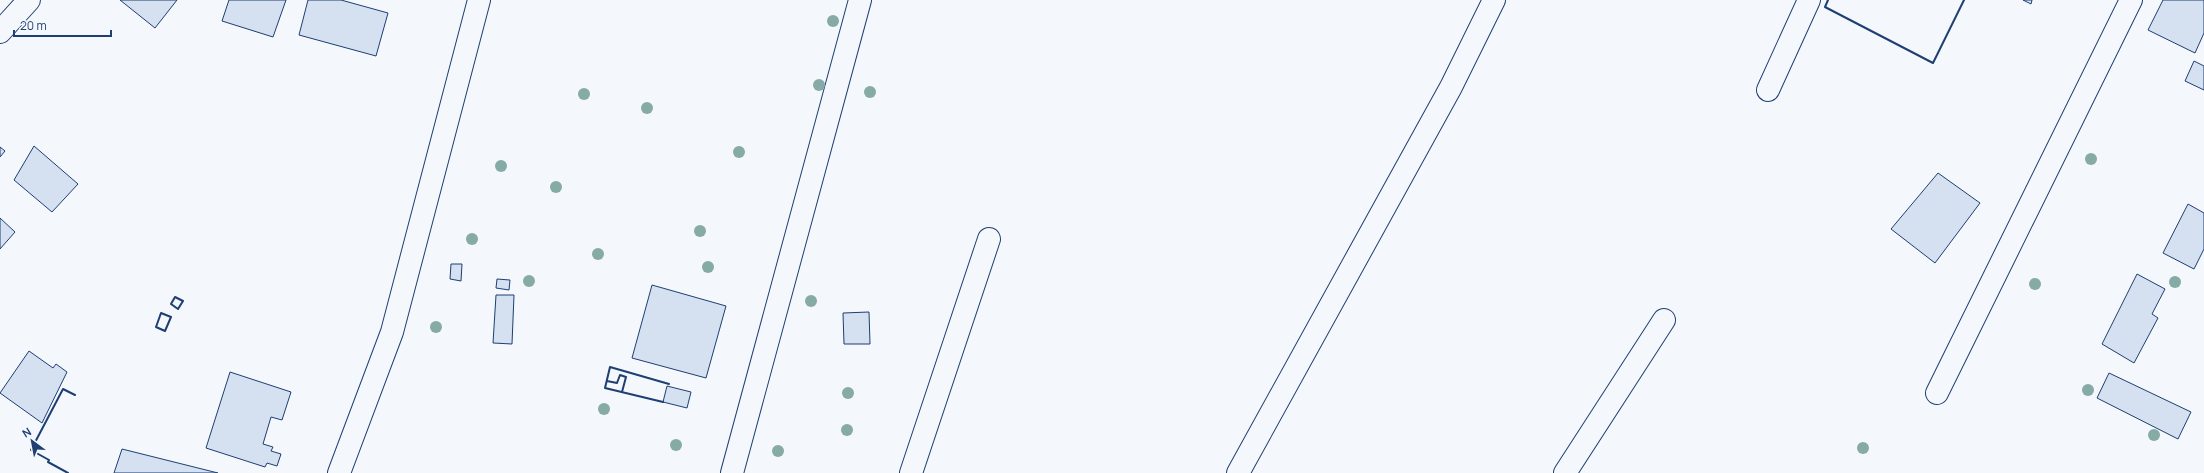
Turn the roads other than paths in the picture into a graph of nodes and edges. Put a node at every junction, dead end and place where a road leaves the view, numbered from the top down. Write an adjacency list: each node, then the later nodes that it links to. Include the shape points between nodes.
1 (29, 0): 7 (street)
2 (480, 0): 12 (street, via 392,332)
3 (860, 0): 13 (street)
4 (1494, 0): 15 (street, via 1451,87)
5 (1809, 0): 8 (street)
6 (2131, 0): 11 (street)
7 (0, 32)
8 (1768, 90)
9 (989, 239): 14 (street)
10 (1664, 320): 16 (street)
11 (1937, 393)
12 (339, 473)
13 (732, 473)
14 (911, 473)
15 (1238, 473)
16 (1565, 473)

